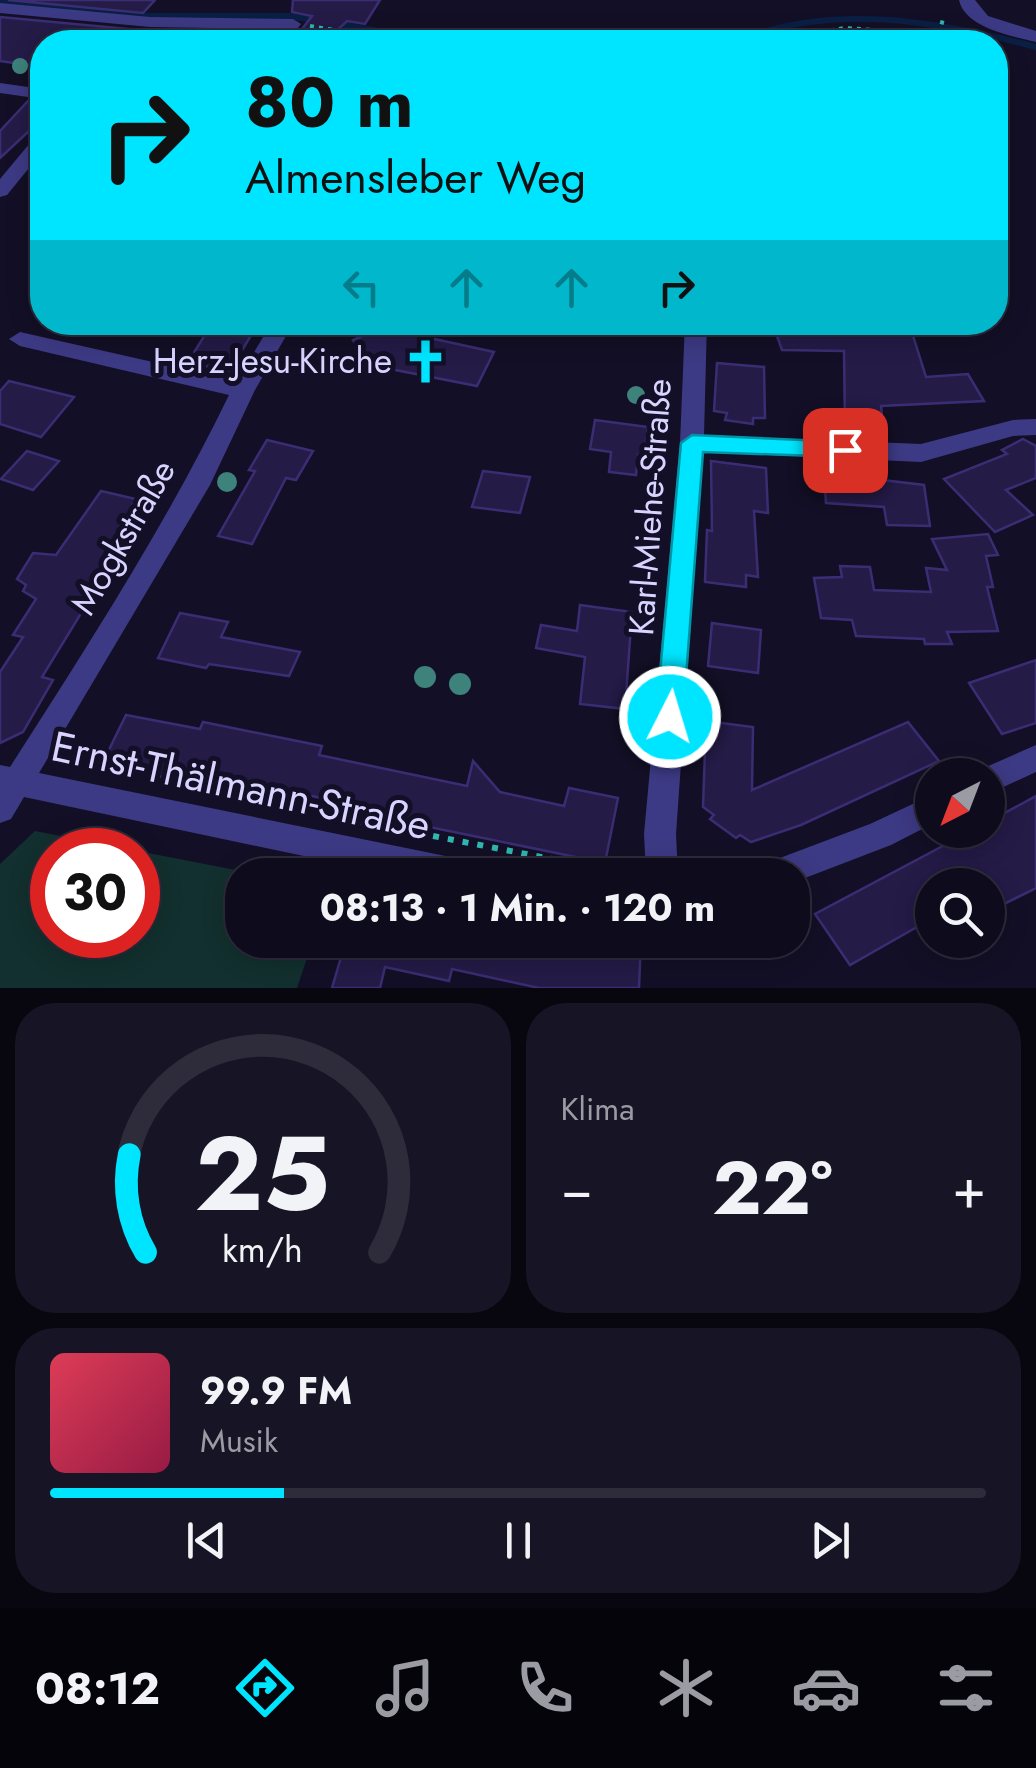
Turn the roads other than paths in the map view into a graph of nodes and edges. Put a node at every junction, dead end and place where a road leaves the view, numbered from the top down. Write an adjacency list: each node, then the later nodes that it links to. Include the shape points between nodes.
1 (967, 0): 6 (street, via 982,20)
2 (0, 8): 3 (street)
3 (150, 22): 4 (street); 5 (street, via 292,24)
4 (143, 30)
5 (287, 30)
6 (1036, 38)
7 (0, 88): 8 (street)
8 (30, 92)
9 (30, 155): 10 (street)
10 (0, 191)
11 (275, 335): 14 (street, Mogkstraße)
12 (696, 335): 16 (street, Karl-Miehe-Straße)
13 (20, 339): 14 (street)
14 (243, 390): 19 (street, Mogkstraße, via 135,593)
15 (1036, 427): 16 (street, via 921,452)
16 (692, 443): 23 (street, Karl-Miehe-Straße)
17 (1036, 758): 18 (street)
18 (1005, 773)
19 (8, 780): 20 (street, Mogkstraße); 22 (street, Ernst-Thälmann-Straße)
20 (0, 809)
21 (915, 818): 24 (street)
22 (383, 858)
23 (661, 858)
24 (810, 862)

